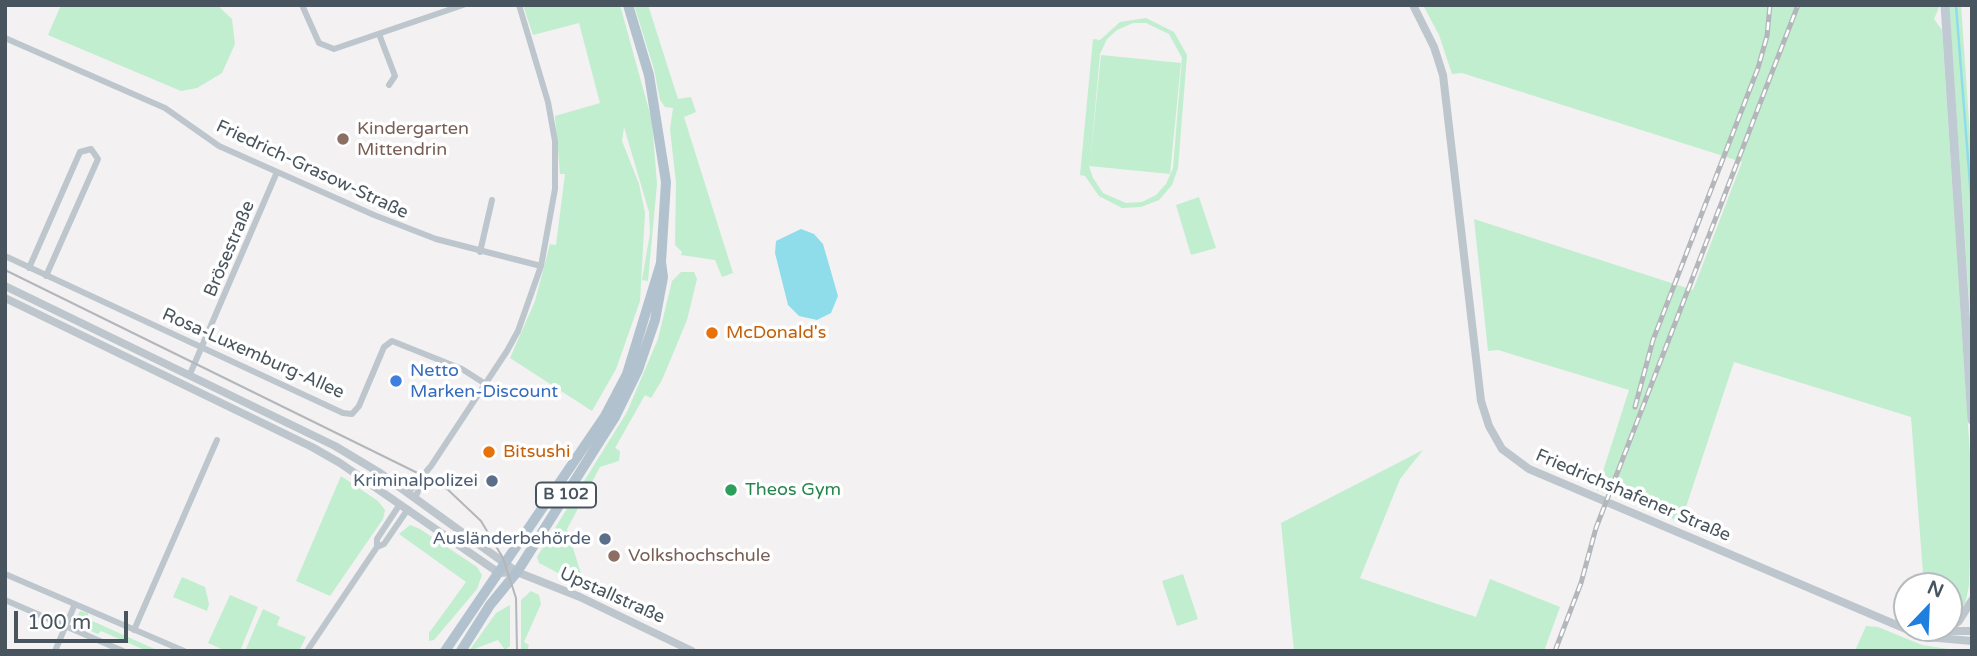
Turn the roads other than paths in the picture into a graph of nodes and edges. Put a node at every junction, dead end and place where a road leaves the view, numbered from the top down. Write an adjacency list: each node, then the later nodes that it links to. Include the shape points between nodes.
1 (302, 5): 7 (street, via 325,47 334,49)
2 (463, 5): 7 (street)
3 (520, 5): 15 (street, via 555,141 555,189)
4 (628, 5): 14 (main road, B 102, via 649,75 664,170)
5 (1413, 5): 34 (street, Friedrichshafener Straße, via 1443,75 1481,401 1502,449 1529,469)
6 (1945, 5): 24 (main road)
7 (379, 34): 9 (street, via 395,76)
8 (5, 38): 10 (street, Friedrich-Grasow-Straße, via 165,108 219,146)
9 (388, 85)
10 (277, 172): 12 (street, Friedrich-Grasow-Straße, via 412,231); 20 (street, Brösestraße)
11 (492, 200): 12 (street)
12 (480, 251): 15 (street, Friedrich-Grasow-Straße)
13 (5, 256): 16 (street, Rosa-Luxemburg-Allee)
14 (661, 262): 28 (main road, B 102, via 626,374 589,442); 29 (main road, B 102, via 662,288 638,370 615,417)
15 (541, 266): 22 (street, via 518,331)
16 (29, 268): 17 (street, Rosa-Luxemburg-Allee); 17 (street, via 80,152 91,149 98,159)
17 (46, 276): 20 (street, Rosa-Luxemburg-Allee)
18 (5, 286): 21 (street)
19 (5, 298): 23 (street)
20 (202, 349): 21 (street, Brösestraße); 22 (street, Rosa-Luxemburg-Allee, via 352,414 384,347 392,341)
21 (190, 374): 23 (street); 26 (street, via 335,446)
22 (487, 384): 26 (street)
23 (184, 386): 27 (street, via 312,447)
24 (1972, 420)
25 (217, 440): 36 (street)
26 (412, 495): 27 (street); 28 (street)
27 (404, 506): 30 (street); 40 (street, via 384,544 377,547)
28 (506, 564): 29 (street, Upstallstraße); 30 (main road, B 102)
29 (517, 572): 30 (street, Upstallstraße); 42 (main road, B 102); 43 (street, Upstallstraße)
30 (499, 573): 41 (main road, B 102)
31 (5, 574): 33 (street)
32 (5, 600): 35 (street)
33 (75, 604): 35 (street); 36 (street)
34 (1893, 623)
35 (65, 626): 37 (street); 38 (street)
36 (134, 629): 39 (street)
37 (55, 651)
38 (123, 651)
39 (184, 651)
40 (307, 651)
41 (445, 651)
42 (460, 651)
43 (692, 651)

